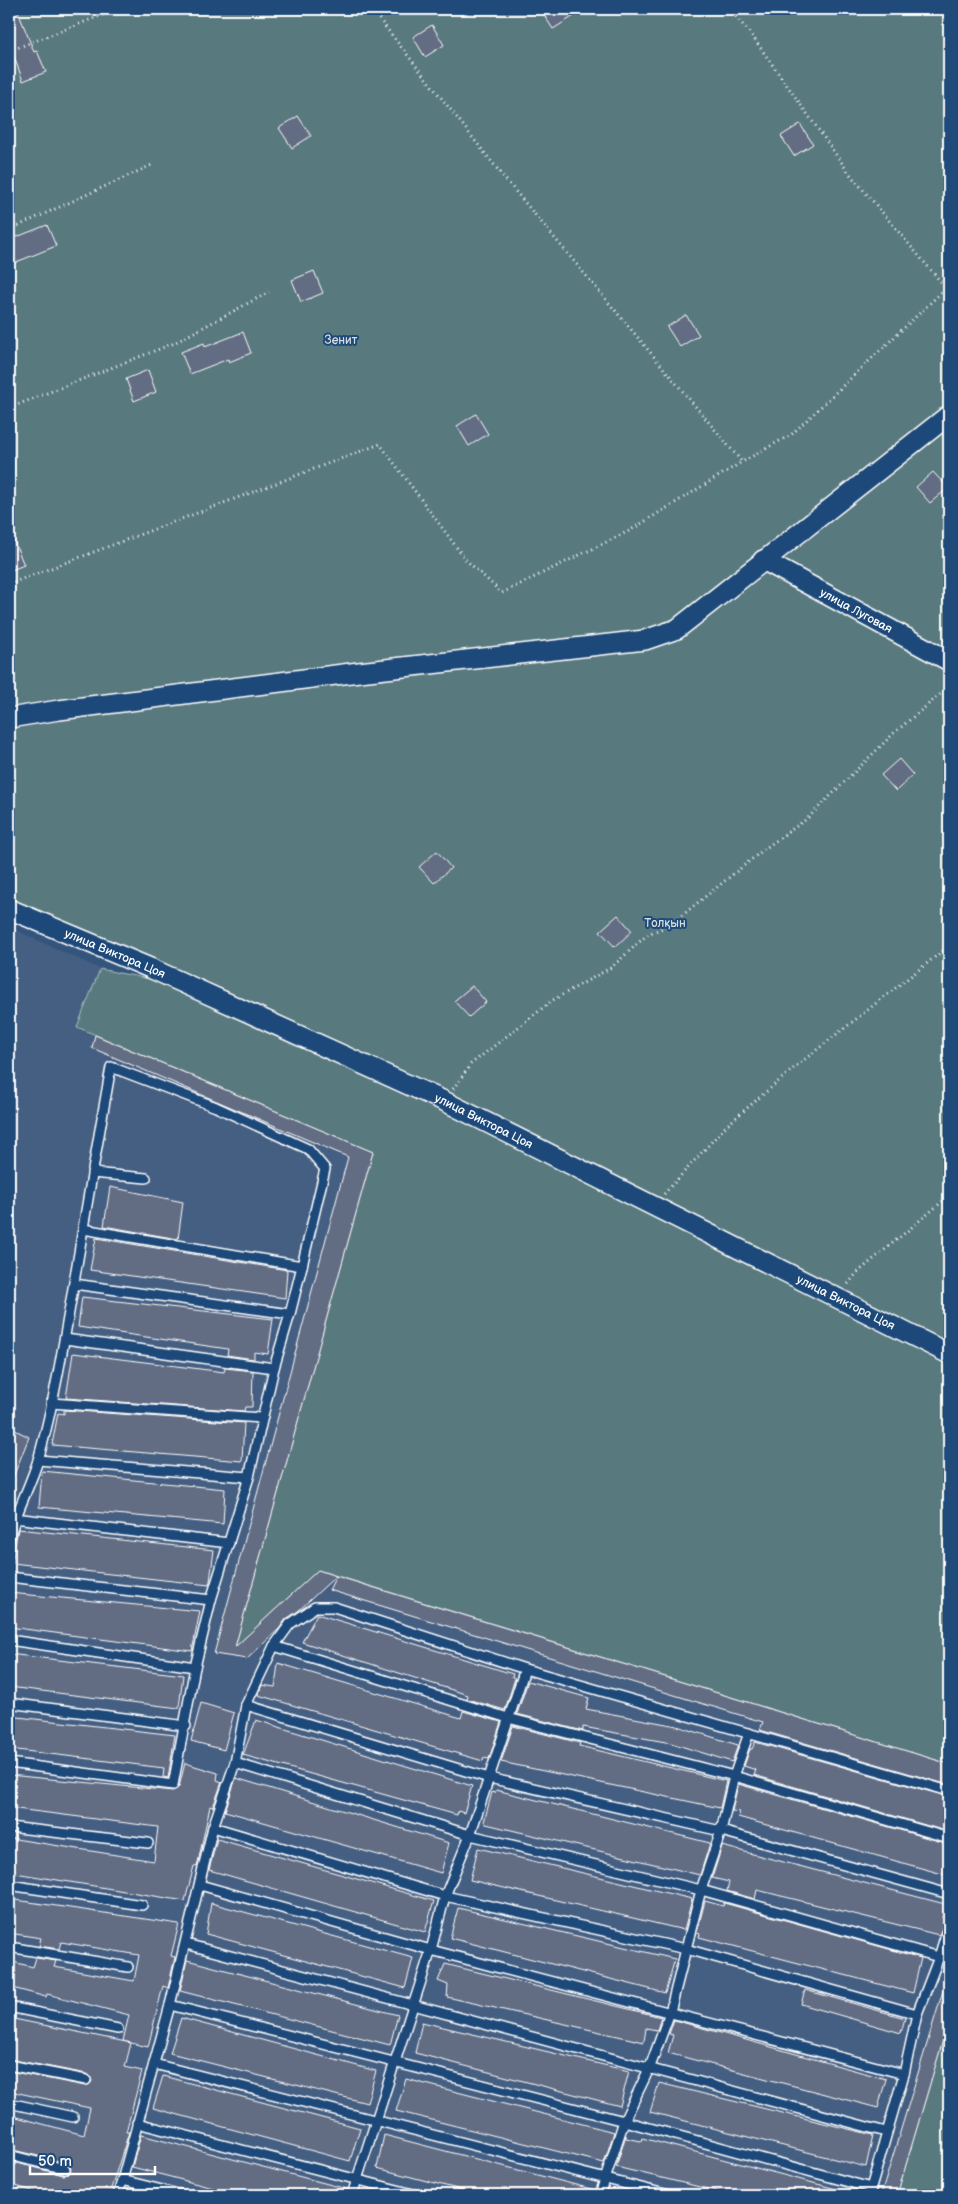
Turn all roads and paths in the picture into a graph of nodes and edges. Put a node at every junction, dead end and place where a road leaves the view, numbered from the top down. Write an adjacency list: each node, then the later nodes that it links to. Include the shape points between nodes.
1 (118, 9): 4 (path)
2 (729, 9): 10 (path, via 750,33 850,173 946,288 792,434)
3 (376, 15): 10 (path, via 506,180)
4 (9, 50)
5 (152, 165): 6 (path)
6 (9, 230)
7 (269, 292): 8 (path, via 172,344)
8 (9, 408)
9 (949, 415): 11 (street)
10 (742, 462): 12 (path, via 629,531 502,593 466,560 380,444)
11 (763, 560): 13 (street, улица Луговая); 15 (street, via 678,629 645,640 359,672)
12 (9, 584)
13 (949, 661)
14 (949, 687): 18 (path, via 894,733 808,818 670,925 648,934 612,967 553,1000 471,1064)
15 (9, 718)
16 (9, 909): 18 (street, улица Виктора Цоя, via 150,968)
17 (949, 946): 22 (path, via 800,1063 726,1126)
18 (444, 1101): 22 (street, улица Виктора Цоя)
19 (92, 1173): 20 (lane); 23 (lane); 24 (lane, via 111,1067 216,1106 308,1149 325,1169)
20 (146, 1178)
21 (949, 1196): 26 (path, via 857,1273)
22 (653, 1205): 26 (street, улица Виктора Цоя)
23 (83, 1229): 24 (lane); 25 (lane)
24 (302, 1266): 27 (lane)
25 (74, 1284): 27 (lane); 28 (lane)
26 (838, 1299): 29 (street, улица Виктора Цоя)
27 (290, 1314): 30 (lane)
28 (65, 1340): 30 (lane); 31 (lane)
29 (949, 1354)
30 (274, 1368): 32 (lane)
31 (52, 1403): 32 (lane); 33 (lane)
32 (261, 1418): 34 (lane)
33 (38, 1460): 34 (lane); 35 (lane)
34 (249, 1477): 37 (lane)
35 (14, 1518): 36 (lane); 37 (lane)
36 (9, 1539)
37 (228, 1543): 39 (lane)
38 (9, 1577): 39 (lane)
39 (211, 1600): 42 (lane)
40 (9, 1640): 42 (lane)
41 (274, 1646): 43 (lane, via 290,1624 308,1611 315,1607 334,1607); 45 (lane); 46 (lane)
42 (195, 1667): 47 (lane)
43 (525, 1669): 46 (lane); 48 (lane)
44 (9, 1703): 47 (lane)
45 (246, 1705): 50 (lane); 52 (lane)
46 (508, 1718): 51 (lane); 52 (lane)
47 (186, 1726): 49 (lane, via 174,1785)
48 (749, 1733): 51 (lane); 53 (lane)
49 (9, 1763)
50 (235, 1763): 55 (lane); 57 (lane)
51 (734, 1776): 56 (lane); 58 (lane)
52 (489, 1778): 56 (lane); 57 (lane)
53 (949, 1791)
54 (9, 1827): 59 (lane)
55 (213, 1827): 60 (lane); 64 (lane)
56 (721, 1831): 62 (lane); 63 (lane)
57 (470, 1835): 62 (lane); 64 (lane)
58 (949, 1838)
59 (148, 1843)
60 (200, 1884): 67 (lane); 70 (lane)
61 (9, 1885): 65 (lane)
62 (701, 1890): 69 (lane); 71 (lane)
63 (949, 1894)
64 (444, 1896): 69 (lane); 70 (lane)
65 (142, 1905)
66 (949, 1924): 71 (lane)
67 (186, 1944): 73 (lane); 75 (lane)
68 (9, 1947): 72 (lane)
69 (686, 1949): 76 (lane); 77 (lane)
70 (431, 1950): 73 (lane); 76 (lane)
71 (939, 1957): 77 (lane)
72 (128, 1967)
73 (413, 2005): 80 (lane); 82 (lane)
74 (9, 2006): 78 (lane)
75 (170, 2006): 79 (lane); 80 (lane)
76 (670, 2012): 82 (lane); 83 (lane)
77 (917, 2014): 83 (lane)
78 (118, 2029)
79 (154, 2064): 87 (lane); 89 (lane)
80 (394, 2064): 87 (lane); 88 (lane)
81 (9, 2065): 84 (lane)
82 (650, 2067): 88 (lane); 90 (lane)
83 (904, 2074): 90 (lane)
84 (86, 2080)
85 (9, 2103): 86 (lane)
86 (73, 2117)
87 (375, 2121): 93 (lane); 95 (lane)
88 (624, 2121): 93 (lane); 96 (lane)
89 (137, 2123): 94 (lane); 95 (lane)
90 (886, 2132): 96 (lane)
91 (9, 2156): 92 (lane)
92 (64, 2169)
93 (604, 2178): 101 (lane); 102 (lane)
94 (122, 2180): 97 (lane); 98 (lane)
95 (356, 2180): 99 (lane); 100 (lane)
96 (870, 2192)
97 (118, 2195)
98 (182, 2195)
99 (352, 2195)
100 (417, 2195)
101 (600, 2195)
102 (669, 2195)

